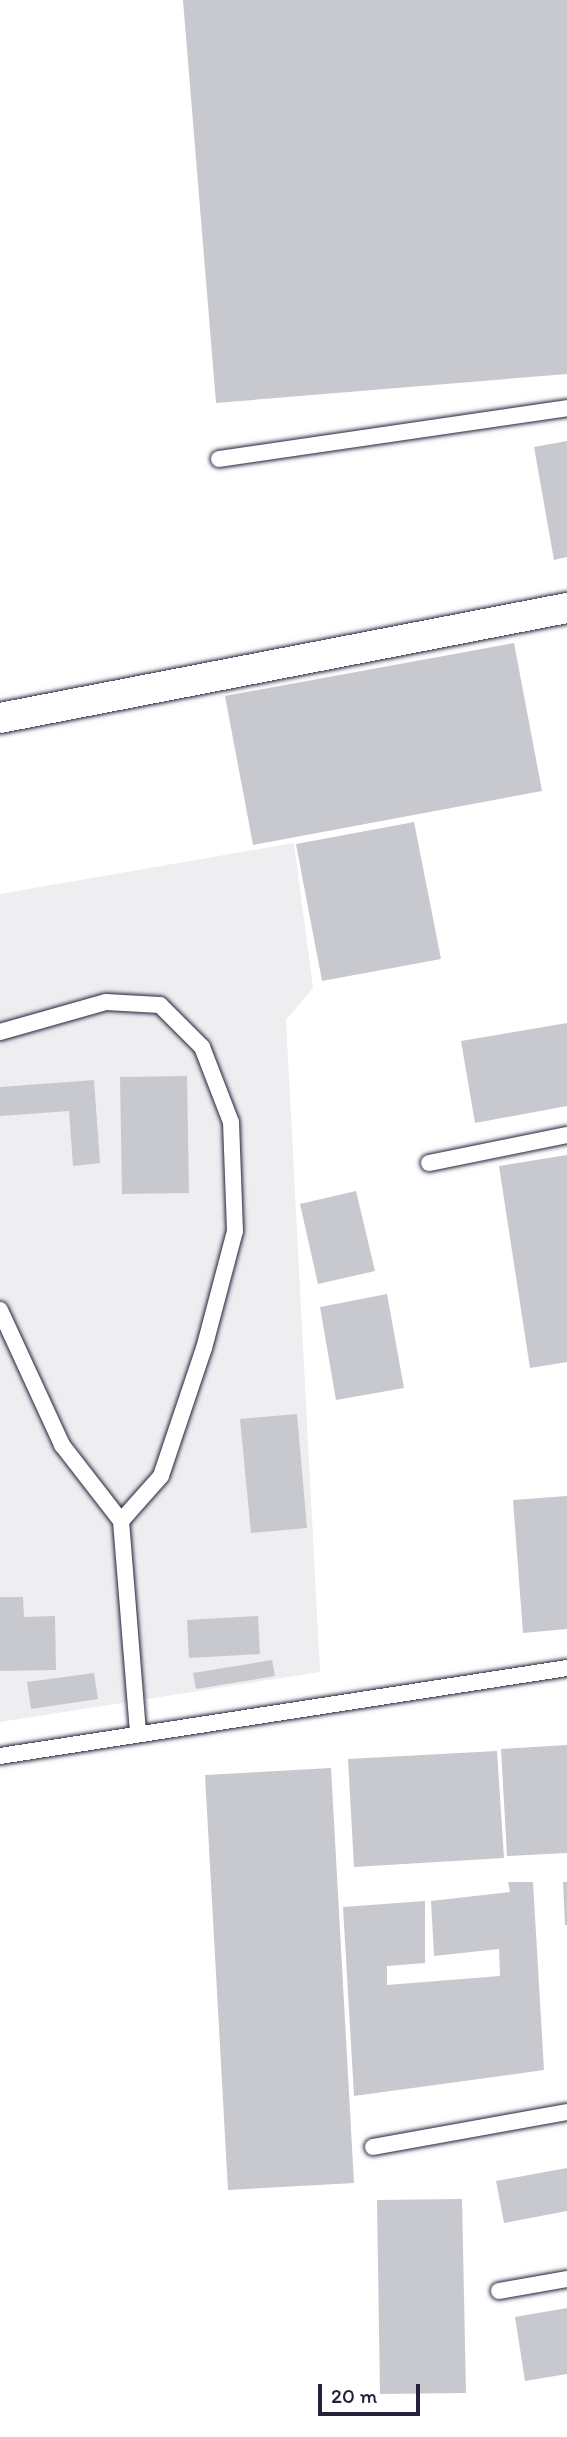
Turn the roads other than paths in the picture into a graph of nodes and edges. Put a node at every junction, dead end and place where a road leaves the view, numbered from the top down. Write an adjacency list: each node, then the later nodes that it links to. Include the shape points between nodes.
1 (567, 408): 2 (lane)
2 (219, 459)
3 (567, 608): 4 (street)
4 (0, 718)
5 (0, 1032): 9 (lane, via 106,1002 160,1005 202,1047 231,1122 234,1231 204,1348 161,1476)
6 (567, 1135): 7 (lane)
7 (429, 1163)
8 (0, 1310): 9 (lane, via 62,1445)
9 (121, 1521): 11 (lane)
10 (567, 1668): 11 (lane)
11 (138, 1733): 12 (lane)
12 (0, 1756)
13 (567, 2112): 14 (lane)
14 (373, 2147)
15 (567, 2279): 16 (lane)
16 (499, 2291)

